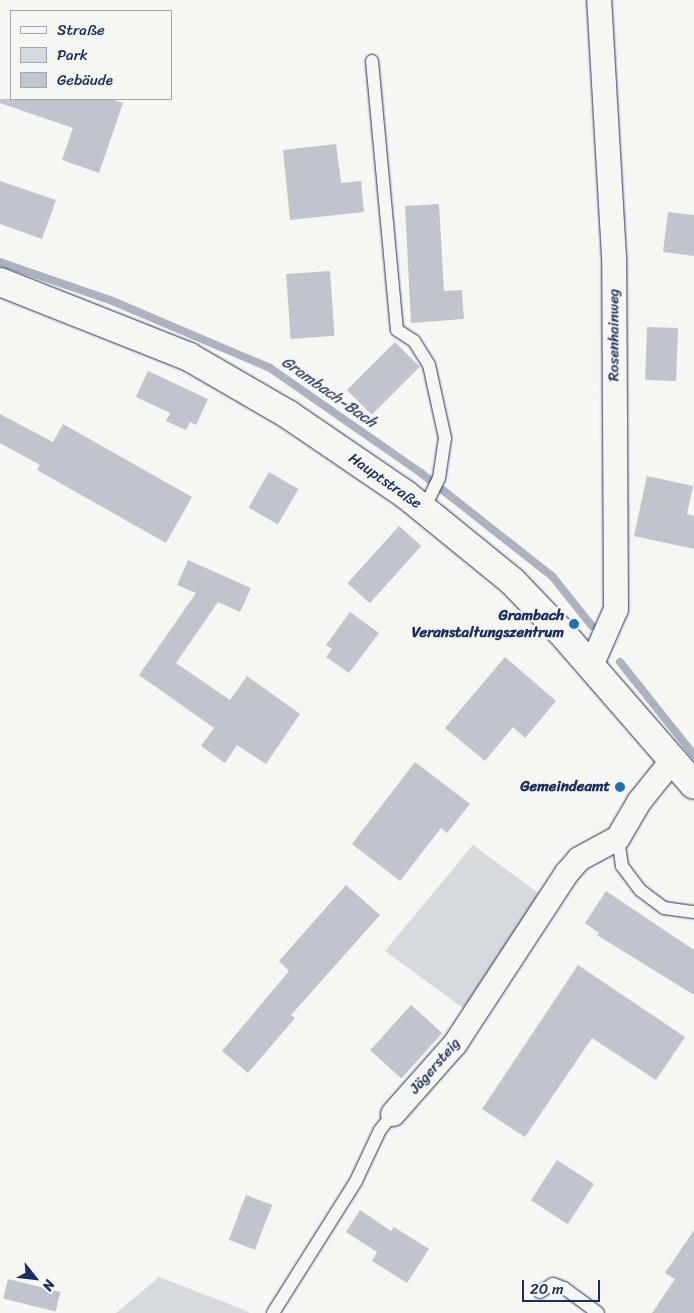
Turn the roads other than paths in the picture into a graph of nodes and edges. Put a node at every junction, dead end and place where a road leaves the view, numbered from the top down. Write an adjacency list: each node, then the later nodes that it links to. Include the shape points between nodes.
1 (599, 0): 5 (street, Rosenhainweg, via 614,258 616,609)
2 (372, 61): 4 (lane, via 398,330 414,341 429,365 445,438 439,478)
3 (0, 282): 4 (main road, Hauptstraße, via 150,339 223,375 289,415)
4 (424, 509): 5 (main road, Hauptstraße, via 512,581)
5 (591, 666): 6 (main road, Hauptstraße)
6 (672, 761): 7 (main road, Hauptstraße); 8 (street, via 655,779)
7 (694, 785)
8 (618, 838): 9 (lane, via 622,866 640,890 664,908); 10 (street, Jägersteig, via 579,860 567,873 455,1044)
9 (694, 912)
10 (392, 1114): 12 (lane, Jägersteig, via 380,1130 356,1181)
11 (540, 1292): 13 (lane, via 553,1284 564,1288)
12 (273, 1313)
13 (598, 1313)

